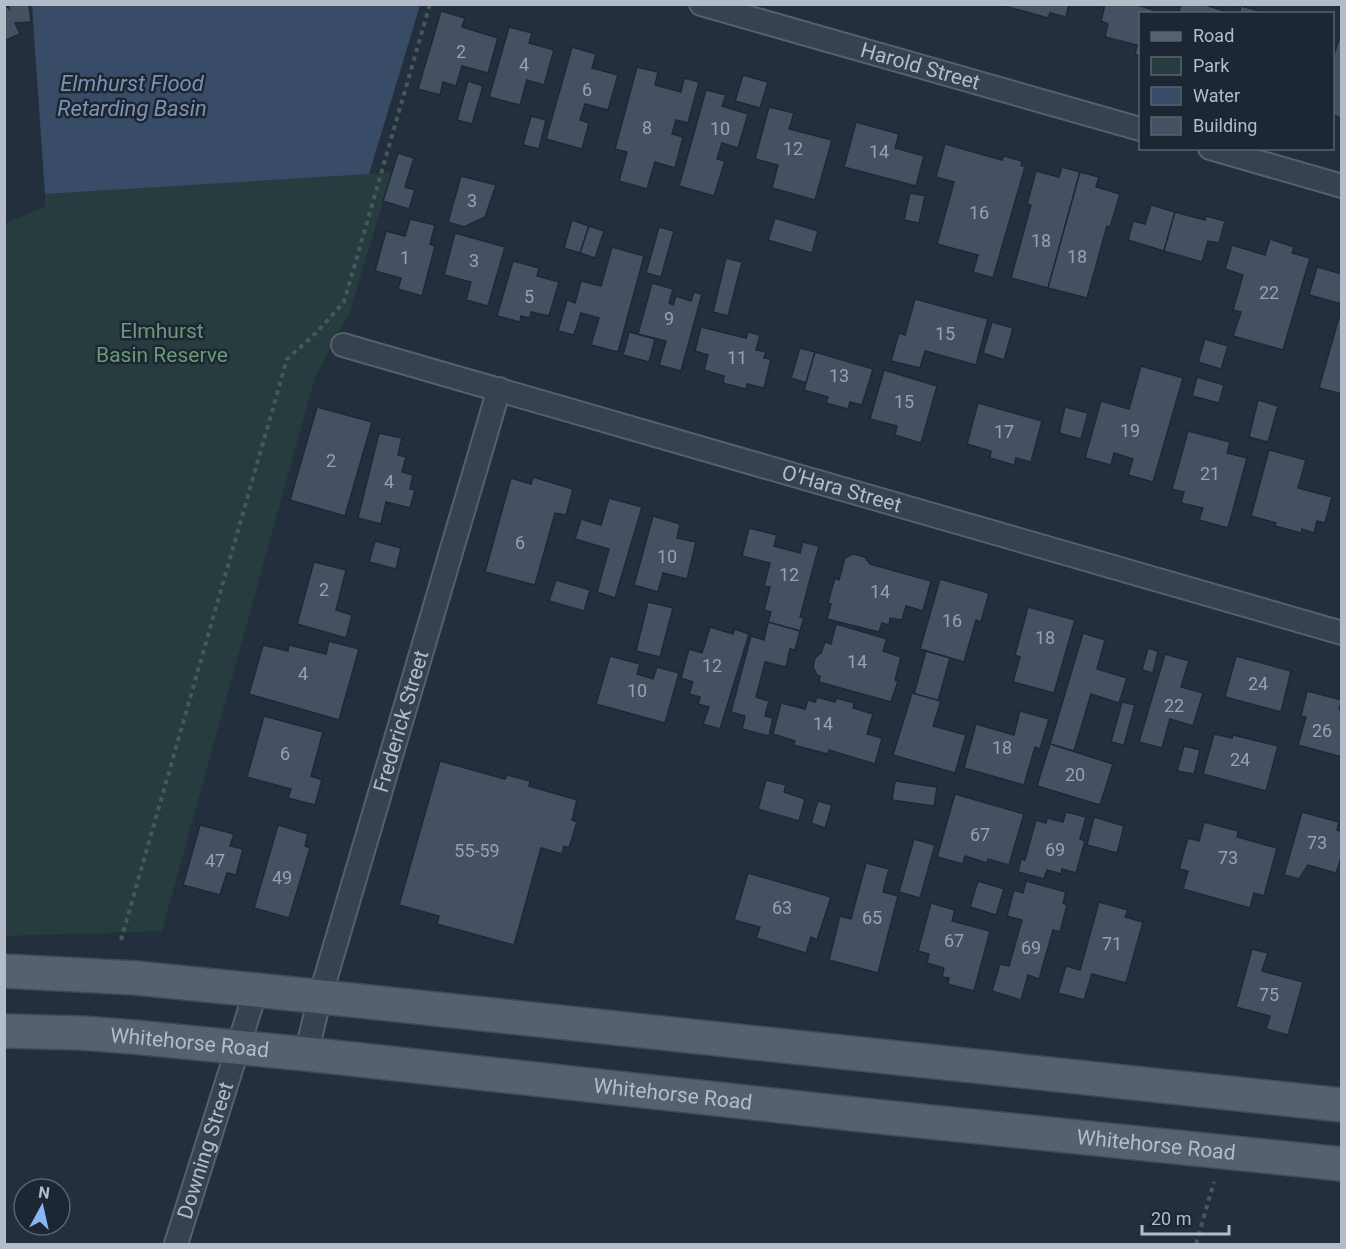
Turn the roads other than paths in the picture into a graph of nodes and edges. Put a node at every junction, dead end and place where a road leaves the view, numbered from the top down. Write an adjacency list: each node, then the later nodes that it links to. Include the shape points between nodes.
1 (701, 4): 2 (street, Harold Street)
2 (1139, 129)
3 (1217, 150): 4 (street)
4 (1341, 186)
5 (343, 345): 6 (street, O'Hara Street)
6 (499, 389): 7 (street, O'Hara Street); 10 (street, Frederick Street)
7 (1341, 633)
8 (4, 971): 9 (main road)
9 (256, 990): 10 (main road); 12 (street, Downing Street)
10 (320, 997): 13 (street, Frederick Street); 14 (main road)
11 (4, 1031): 12 (main road, Whitehorse Road, via 81,1033)
12 (238, 1048): 13 (main road, Whitehorse Road); 16 (street, Downing Street)
13 (306, 1054): 15 (main road, Whitehorse Road)
14 (1341, 1105)
15 (1341, 1164)
16 (176, 1245)

